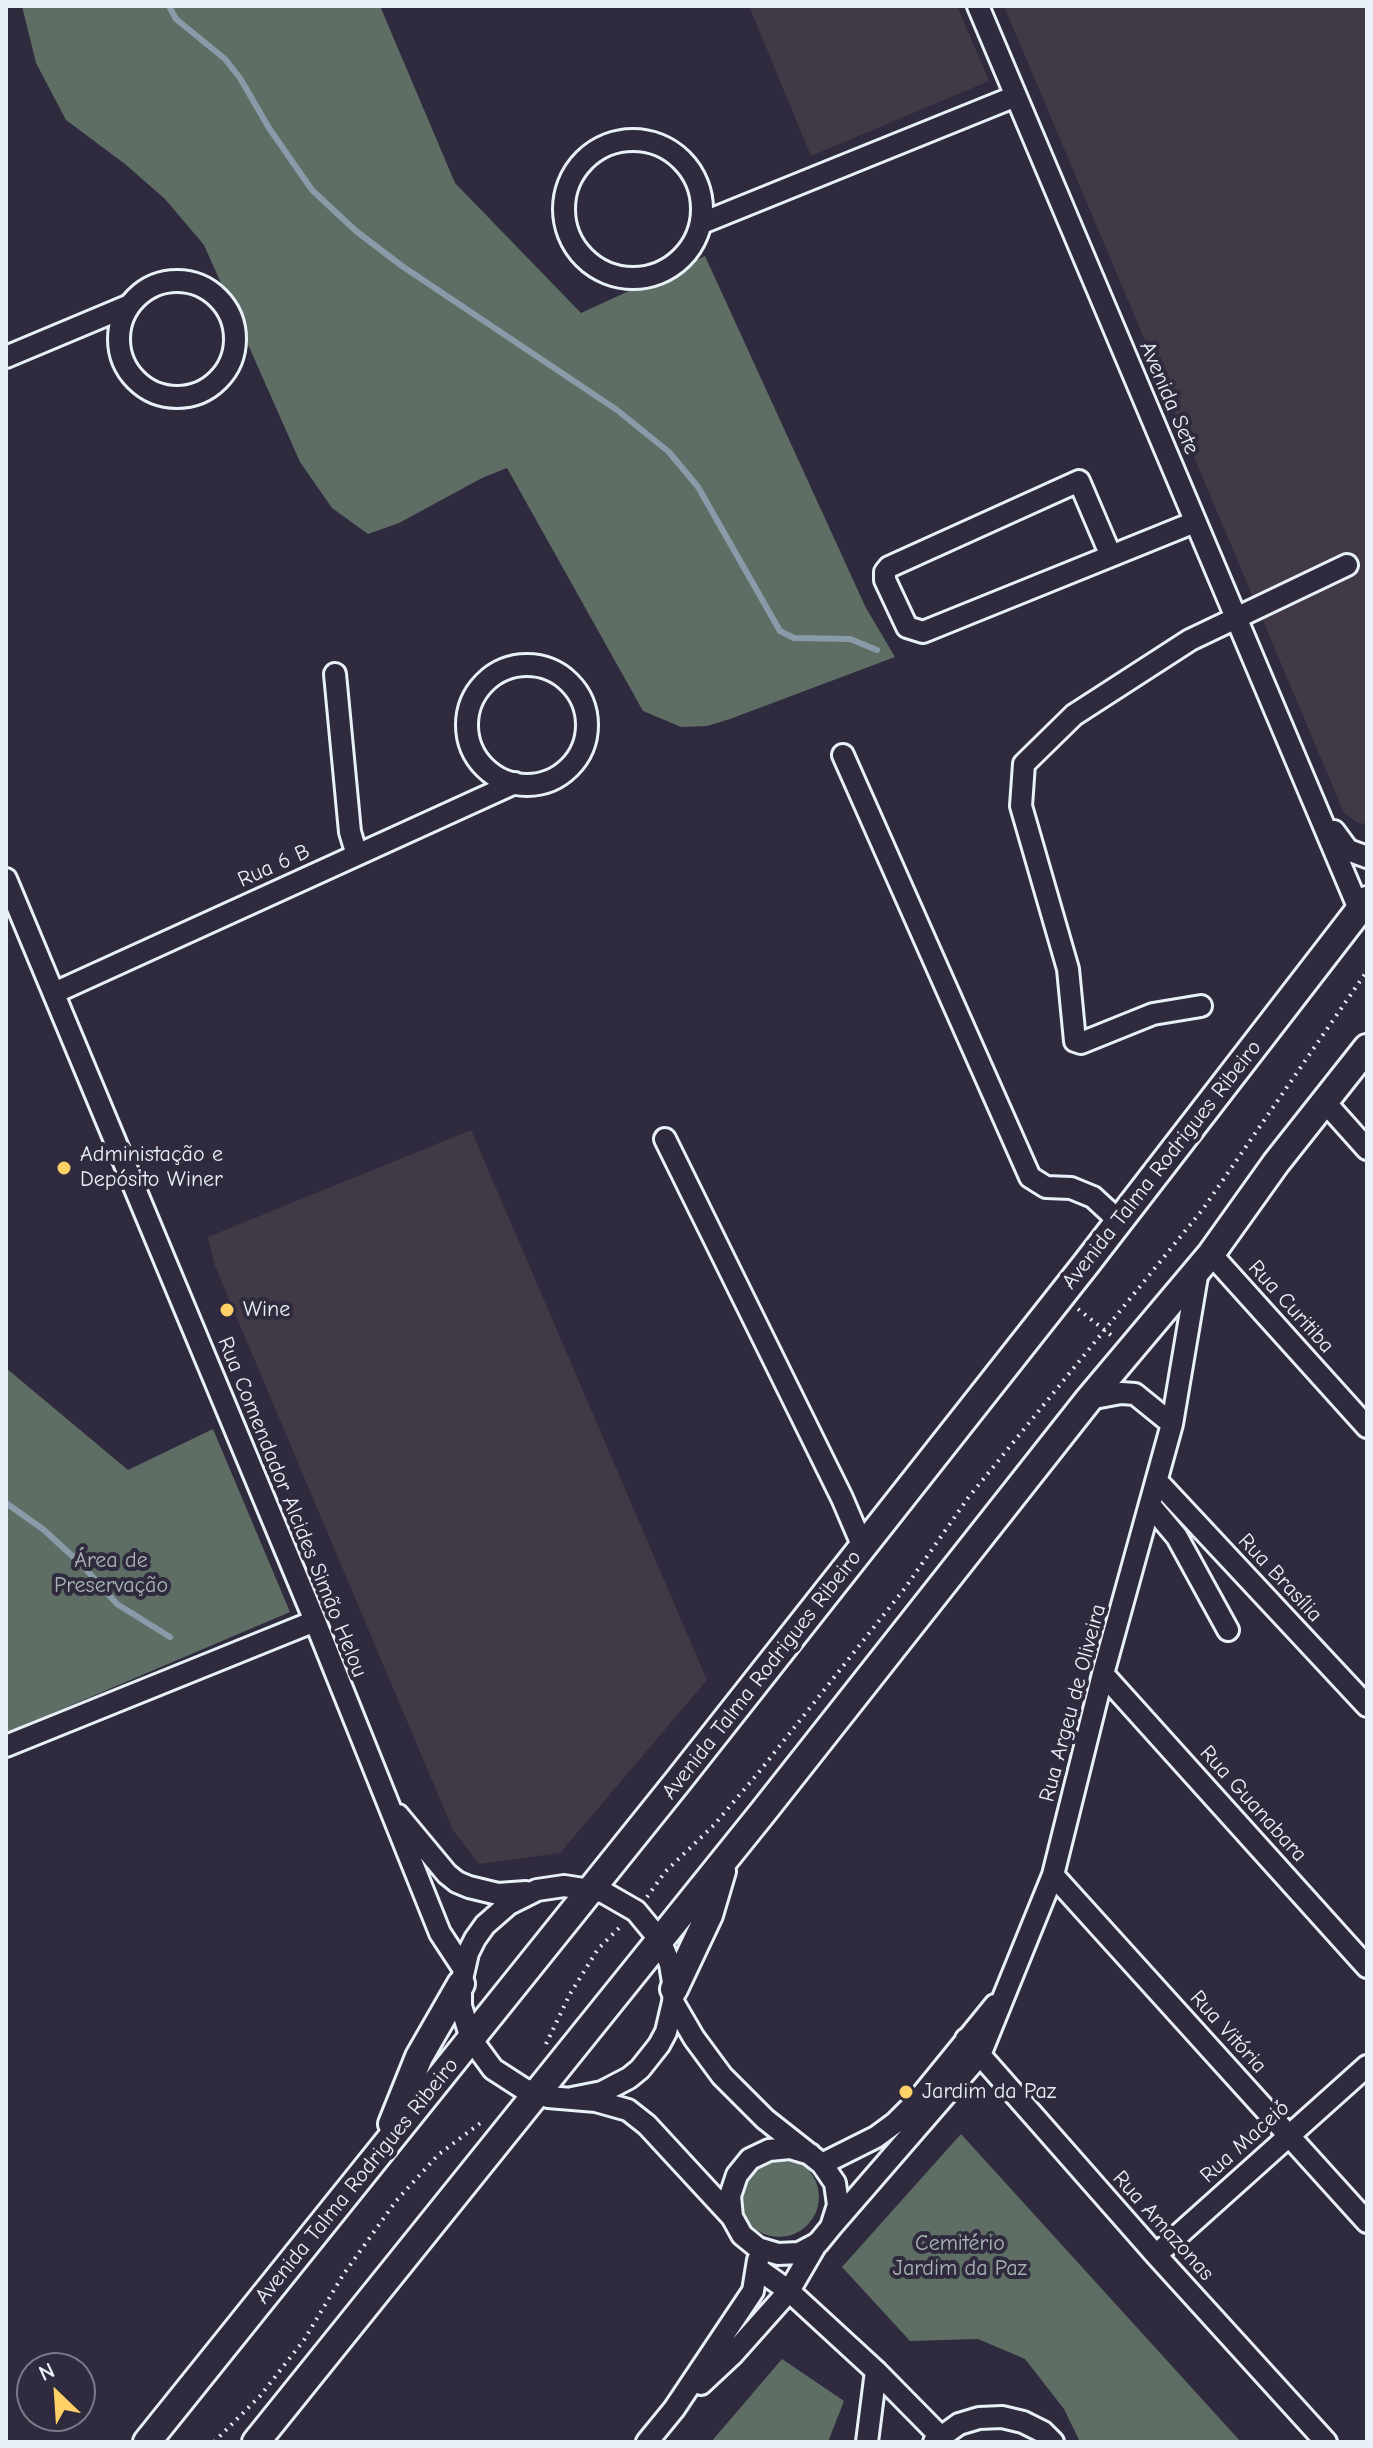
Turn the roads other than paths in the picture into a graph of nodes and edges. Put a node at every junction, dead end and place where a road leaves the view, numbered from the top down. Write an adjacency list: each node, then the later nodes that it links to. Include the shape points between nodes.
1 (978, 6): 2 (street, Avenida Sete)
2 (1016, 96): 3 (street); 6 (street, Avenida Sete)
3 (702, 223): 3 (street, via 700,187 692,171 680,157 648,141 612,142 596,150 571,177 565,194 567,230 575,247 601,271 619,277 655,275 671,267 696,240)
4 (130, 305): 4 (street, via 121,321 121,358 144,388 180,398 199,393 227,369 235,331 217,297 201,286 162,283); 5 (street)
5 (6, 357)
6 (1195, 522): 7 (street); 9 (street, Avenida Sete)
7 (1111, 556): 7 (street, via 923,632 907,627 885,580 889,567 1079,481)
8 (1347, 565): 9 (street)
9 (1236, 618): 13 (street, Avenida Sete); 19 (street, via 1190,640 1074,715 1024,764 1021,806 1068,969 1075,1041 1153,1014)
10 (335, 674): 14 (street, via 350,832)
11 (843, 755): 24 (street, via 1030,1177 1046,1187 1071,1188 1093,1197)
12 (515, 783): 12 (street, Rua 6 B, via 553,779 581,751 587,732 579,694 549,669 510,667 492,676 469,708 471,747 481,764); 14 (street, Rua 6 B)
13 (1317, 809): 15 (street, Avenida Sete, via 1348,850); 17 (street, Avenida Sete)
14 (357, 855): 18 (street, Rua 6 B)
15 (1367, 857)
16 (6, 879): 18 (street, Rua Comendador Alcides Simão Helou)
17 (1363, 904): 24 (main road, Avenida Talma Rodrigues Ribeiro)
18 (54, 993): 32 (street, Rua Comendador Alcides Simão Helou)
19 (1201, 1006)
20 (1367, 1048): 21 (main road)
21 (1324, 1101): 23 (street); 25 (main road)
22 (665, 1139): 31 (street)
23 (1367, 1149)
24 (1119, 1221): 31 (main road, Avenida Talma Rodrigues Ribeiro)
25 (1204, 1262): 26 (main road); 27 (street, Rua Argeu de Oliveira); 28 (street, Rua Curitiba)
26 (1089, 1399): 27 (street, via 1135,1394); 38 (main road)
27 (1172, 1424): 29 (street, Rua Argeu de Oliveira)
28 (1367, 1427)
29 (1158, 1482): 30 (street, Rua Argeu de Oliveira); 35 (street, Rua Brasília)
30 (1151, 1506): 33 (street, via 1177,1537); 34 (street, Rua Argeu de Oliveira)
31 (863, 1547): 40 (main road, Avenida Talma Rodrigues Ribeiro)
32 (315, 1621): 36 (street); 37 (street, Rua Comendador Alcides Simão Helou)
33 (1228, 1630)
34 (1103, 1674): 39 (street, Rua Argeu de Oliveira); 43 (street, Rua Guanabara)
35 (1367, 1706)
36 (6, 1746)
37 (385, 1800): 41 (street, Rua Comendador Alcides Simão Helou, via 457,1882 498,1894); 44 (street, Rua Comendador Alcides Simão Helou)
38 (727, 1857): 42 (main road); 45 (main road, via 709,1915)
39 (1053, 1875): 47 (street, Rua Argeu de Oliveira, via 1008,1990); 51 (street, Rua Vitória)
40 (591, 1889): 41 (street, Rua Comendador Alcides Simão Helou); 42 (street, via 636,1911); 46 (main road, Avenida Talma Rodrigues Ribeiro)
41 (537, 1890): 44 (street, via 490,1919 475,1939)
42 (660, 1940): 45 (street, via 670,1964); 49 (main road)
43 (1367, 1967)
44 (462, 1976): 46 (street, via 463,2018); 52 (main road, via 419,2057)
45 (673, 1996): 50 (street, via 666,2032 640,2069 602,2092); 53 (street, via 694,2038 722,2076)
46 (471, 2039): 49 (street, via 503,2077); 52 (main road, Avenida Talma Rodrigues Ribeiro)
47 (973, 2047): 53 (street, via 876,2137); 56 (street); 57 (street, Rua Amazonas)
48 (1367, 2066): 51 (street, Rua Maceió)
49 (536, 2094): 50 (street); 64 (main road)
50 (572, 2098): 54 (street, via 628,2110)
51 (1289, 2135): 55 (street, Rua Vitória); 57 (street, Rua Maceió)
52 (381, 2151): 63 (main road, Avenida Talma Rodrigues Ribeiro)
53 (816, 2159): 54 (street, via 790,2148 750,2159 730,2196); 56 (street, via 835,2183 838,2205)
54 (732, 2217): 58 (street)
55 (1367, 2222)
56 (824, 2235): 58 (street, via 799,2253); 59 (street)
57 (1156, 2255): 68 (street, Rua Amazonas)
58 (758, 2259): 59 (street); 61 (street, via 753,2291)
59 (789, 2291): 60 (street); 61 (street)
60 (876, 2371): 62 (street); 66 (street)
61 (674, 2409): 65 (street)
62 (937, 2439): 67 (street, via 959,2424 1002,2417 1023,2422)
63 (147, 2442)
64 (256, 2442)
65 (647, 2442)
66 (867, 2442)
67 (1053, 2442)
68 (1326, 2442)

